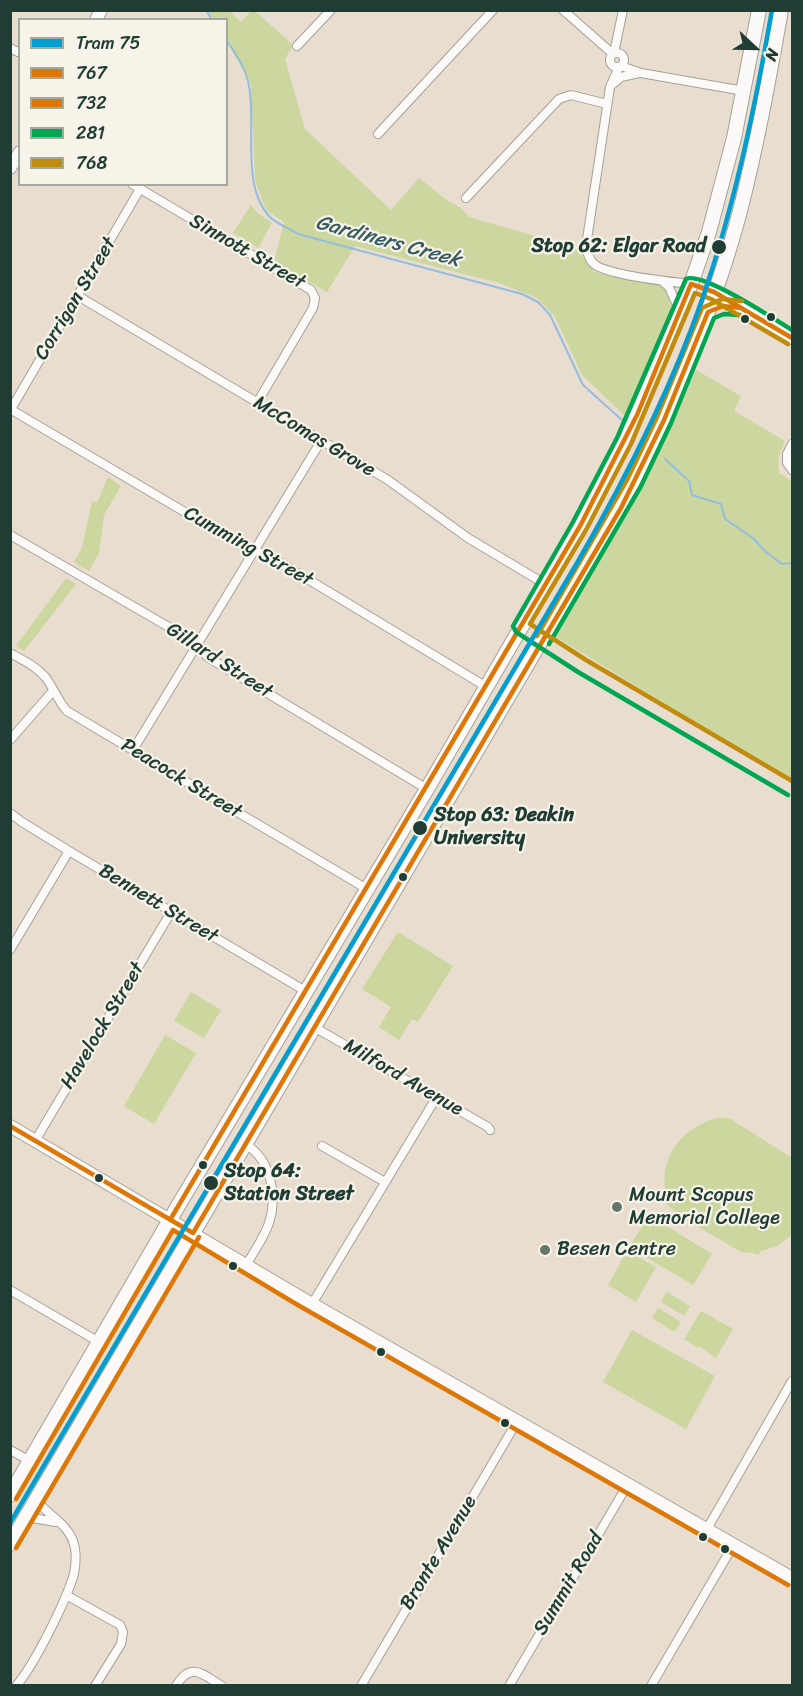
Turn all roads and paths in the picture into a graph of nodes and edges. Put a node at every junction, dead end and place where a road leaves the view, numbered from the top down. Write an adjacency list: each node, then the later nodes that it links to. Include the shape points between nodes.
1 (331, 10): 10 (street)
2 (493, 10): 16 (street)
3 (563, 10): 8 (street)
4 (623, 10): 7 (street)
5 (759, 10): 14 (highway)
6 (781, 10): 24 (highway, via 748,179)
7 (619, 35): 9 (street, via 612,42); 11 (street)
8 (593, 38): 9 (street); 11 (street)
9 (602, 43): 11 (street)
10 (297, 46)
11 (617, 60): 12 (street); 13 (street)
12 (641, 73): 13 (street); 14 (street)
13 (611, 83): 15 (street)
14 (744, 91): 23 (highway, via 726,173)
15 (607, 104): 21 (street, via 571,95 559,99); 22 (street, via 587,254 594,265 608,271)
16 (378, 134)
17 (18, 155): 18 (main road)
18 (10, 168)
19 (135, 186): 20 (street, Sinnott Street)
20 (140, 189): 25 (street, Corrigan Street); 30 (street, Sinnott Street, via 311,290 315,298 313,308)
21 (466, 198)
22 (662, 281): 23 (street); 27 (street, via 669,287)
23 (691, 284): 24 (highway); 27 (highway)
24 (714, 292): 26 (main road); 28 (highway)
25 (78, 296): 30 (street, McComas Grove); 31 (street, Corrigan Street)
26 (741, 308): 28 (main road, via 723,306); 29 (main road)
27 (680, 312): 37 (highway, via 624,441)
28 (708, 312): 39 (highway, via 634,483)
29 (792, 338)
30 (257, 403): 32 (street, McComas Grove)
31 (11, 409): 36 (street, Cumming Street)
32 (321, 441): 36 (street); 37 (street, McComas Grove, via 388,480 468,538)
33 (792, 444): 34 (street, via 787,454)
34 (792, 470)
35 (10, 535): 40 (street, Gillard Street)
36 (255, 551): 40 (street); 42 (street, Cumming Street)
37 (545, 584): 38 (highway)
38 (520, 626): 39 (highway); 42 (highway)
39 (543, 640): 53 (highway)
40 (197, 647): 45 (street); 46 (street, Gillard Street, via 209,658)
41 (10, 653): 43 (street, Peacock Street, via 37,669)
42 (485, 686): 46 (highway)
43 (53, 691): 44 (street); 45 (street, Peacock Street, via 67,711)
44 (10, 740)
45 (133, 750): 49 (street, Peacock Street)
46 (426, 789): 49 (highway)
47 (10, 813): 48 (street, Bennett Street)
48 (69, 851): 50 (street, Bennett Street); 51 (street)
49 (367, 890): 52 (highway)
50 (171, 912): 52 (street, Bennett Street); 59 (street, Havelock Street)
51 (10, 950)
52 (307, 992): 54 (highway)
53 (314, 1026): 55 (highway); 56 (street, Milford Avenue)
54 (259, 1072): 55 (highway, via 272,1078); 63 (highway)
55 (284, 1077): 60 (highway)
56 (436, 1098): 58 (street, Milford Avenue); 62 (street)
57 (10, 1126): 59 (main road)
58 (490, 1130)
59 (35, 1141): 63 (main road)
60 (245, 1144): 64 (highway); 65 (street, via 254,1149 266,1167 272,1196 270,1222)
61 (322, 1146): 62 (street)
62 (385, 1182): 67 (street)
63 (170, 1220): 64 (main road); 68 (highway)
64 (193, 1233): 65 (main road); 71 (highway)
65 (247, 1264): 67 (main road)
66 (10, 1290): 68 (street)
67 (312, 1304): 72 (main road)
68 (99, 1342): 70 (highway)
69 (792, 1381): 80 (street)
70 (76, 1382): 71 (highway, via 91,1379); 74 (highway)
71 (103, 1385): 77 (highway)
72 (518, 1420): 75 (main road); 89 (street, Bronte Avenue)
73 (10, 1450): 74 (street)
74 (30, 1461): 76 (highway)
75 (628, 1484): 80 (main road); 90 (street, Summit Road)
76 (10, 1496)
77 (36, 1500): 78 (highway); 79 (street)
78 (26, 1517): 79 (street); 81 (highway)
79 (57, 1522): 84 (street, via 70,1533 76,1551 74,1574)
80 (707, 1529): 82 (main road)
81 (10, 1544)
82 (734, 1544): 83 (main road); 91 (street)
83 (792, 1578)
84 (66, 1595): 85 (street, via 41,1647); 86 (street, via 120,1625 123,1632 121,1644)
85 (16, 1686)
86 (95, 1686)
87 (176, 1686): 88 (street, via 190,1671)
88 (222, 1686)
89 (361, 1686)
90 (509, 1686)
91 (651, 1686)

